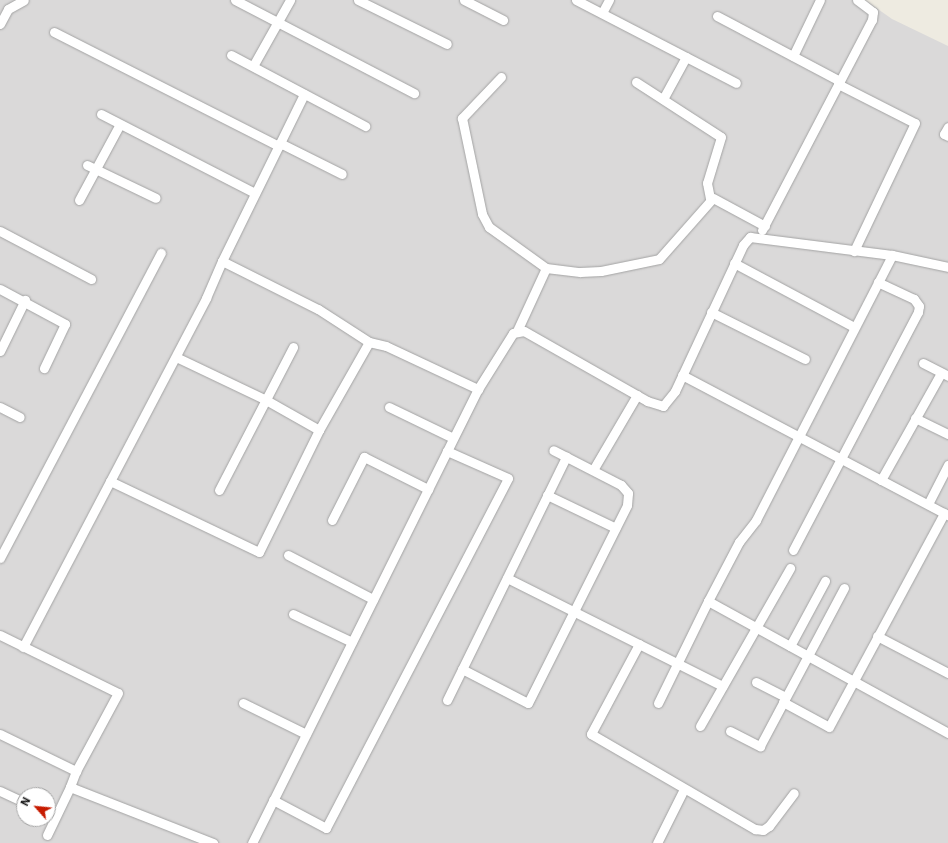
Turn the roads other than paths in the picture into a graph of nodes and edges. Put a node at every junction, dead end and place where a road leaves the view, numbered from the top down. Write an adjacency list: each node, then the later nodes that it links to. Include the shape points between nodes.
1 (24, 0): 10 (street)
2 (236, 0): 14 (street)
3 (290, 0): 14 (street)
4 (358, 0): 17 (street)
5 (464, 0): 13 (street)
6 (576, 0): 11 (street)
7 (609, 0): 11 (street)
8 (820, 0): 19 (street)
9 (857, 0): 25 (street, via 873,12 873,16)
10 (4, 7): 15 (street)
11 (602, 13): 20 (street)
12 (718, 16): 19 (street)
13 (503, 20)
14 (278, 22): 21 (street); 26 (street)
15 (0, 24)
16 (54, 32): 34 (street)
17 (447, 44)
18 (231, 55): 21 (street)
19 (793, 56): 25 (street)
20 (686, 57): 24 (street); 28 (street)
21 (253, 66): 27 (street)
22 (501, 77): 51 (street, via 462,118 482,214 489,228)
23 (636, 82): 28 (street)
24 (736, 83)
25 (839, 83): 42 (street); 45 (street, via 915,123)
26 (414, 93)
27 (304, 94): 31 (street); 34 (street)
28 (663, 99): 40 (street, via 721,137 707,183)
29 (101, 114): 30 (street)
30 (120, 124): 36 (street); 38 (street)
31 (365, 126)
32 (948, 127): 33 (street, via 944,134)
33 (948, 136)
34 (279, 145): 37 (street); 38 (street)
35 (87, 165): 36 (street)
36 (96, 169): 39 (street); 41 (street)
37 (342, 174)
38 (255, 193): 48 (street)
39 (156, 198)
40 (710, 199): 42 (street, via 715,199); 51 (street, via 659,259 601,271 580,272)
41 (79, 200)
42 (765, 226): 44 (street)
43 (0, 232): 52 (street)
44 (759, 237): 45 (street); 49 (street, via 750,237)
45 (854, 251): 47 (street)
46 (161, 254): 96 (street)
47 (892, 256): 50 (street); 53 (street)
48 (222, 261): 59 (street, via 318,309); 62 (street)
49 (734, 263): 56 (street); 57 (street)
50 (948, 267)
51 (546, 268): 58 (street)
52 (91, 279)
53 (878, 282): 57 (street); 82 (street, via 914,299 919,306 918,312)
54 (0, 289): 55 (street)
55 (25, 300): 61 (street); 65 (street, via 65,324)
56 (711, 312): 63 (street); 67 (street)
57 (854, 327): 77 (street)
58 (517, 331): 68 (street, via 508,340); 69 (street, via 524,331)
59 (369, 342): 68 (street, via 386,346); 75 (street)
60 (293, 347): 70 (street)
61 (0, 351)
62 (176, 356): 70 (street); 86 (street)
63 (805, 359)
64 (923, 363): 66 (street)
65 (44, 368)
66 (944, 374): 74 (street)
67 (682, 376): 69 (street, via 668,402 663,406); 77 (street)
68 (478, 389): 78 (street)
69 (636, 395): 84 (street)
70 (266, 400): 75 (street); 87 (street)
71 (0, 407): 73 (street)
72 (389, 407): 78 (street)
73 (20, 417)
74 (915, 418): 76 (street); 85 (street)
75 (319, 430): 86 (street, via 259,552)
76 (948, 434)
77 (797, 436): 82 (street); 102 (street, via 756,520 739,542)
78 (453, 438): 80 (street)
79 (553, 450): 81 (street)
80 (447, 451): 88 (street); 134 (street, via 508,478 326,828)
81 (566, 457): 84 (street); 89 (street)
82 (840, 459): 85 (street); 94 (street)
83 (948, 465): 90 (street)
84 (593, 470): 93 (street, via 621,485 628,493 627,505)
85 (881, 480): 90 (street)
86 (110, 481): 111 (street)
87 (219, 490)
88 (428, 490): 92 (street, via 364,457); 101 (street)
89 (547, 495): 93 (street); 98 (street)
90 (928, 504): 91 (street)
91 (946, 514): 107 (street)
92 (332, 520)
93 (616, 528): 103 (street)
94 (793, 550)
95 (288, 555): 101 (street)
96 (0, 558)
97 (790, 568): 105 (street)
98 (507, 578): 103 (street); 114 (street)
99 (825, 581): 110 (street)
100 (844, 588): 112 (street)
101 (373, 599): 108 (street)
102 (708, 601): 105 (street); 113 (street)
103 (574, 611): 109 (street); 114 (street, via 528,703)
104 (293, 614): 108 (street)
105 (755, 626): 110 (street); 118 (street)
106 (0, 635): 111 (street)
107 (877, 636): 115 (street); 116 (street)
108 (352, 642): 127 (street)
109 (639, 644): 113 (street); 130 (street, via 591,734)
110 (790, 646): 112 (street)
111 (23, 647): 128 (street, via 118,693)
112 (807, 655): 116 (street); 120 (street)
113 (678, 664): 118 (street); 122 (street)
114 (462, 669): 119 (street)
115 (948, 673)
116 (852, 680): 120 (street, via 829,727); 125 (street)
117 (756, 682): 120 (street)
118 (723, 686): 123 (street)
119 (447, 700)
120 (784, 700): 124 (street, via 760,746)
121 (243, 703): 127 (street)
122 (658, 703)
123 (700, 726)
124 (730, 731)
125 (948, 733)
126 (0, 734): 128 (street)
127 (306, 734): 134 (street)
128 (76, 771): 129 (street)
129 (70, 787): 135 (street); 138 (street)
130 (684, 789): 132 (street, via 755,829 763,830 769,826); 140 (street)
131 (0, 791): 133 (street)
132 (794, 793)
133 (16, 798)
134 (273, 800): 139 (street)
135 (56, 810)
136 (49, 827): 137 (street)
137 (47, 835)
138 (213, 843)
139 (252, 843)
140 (657, 843)

